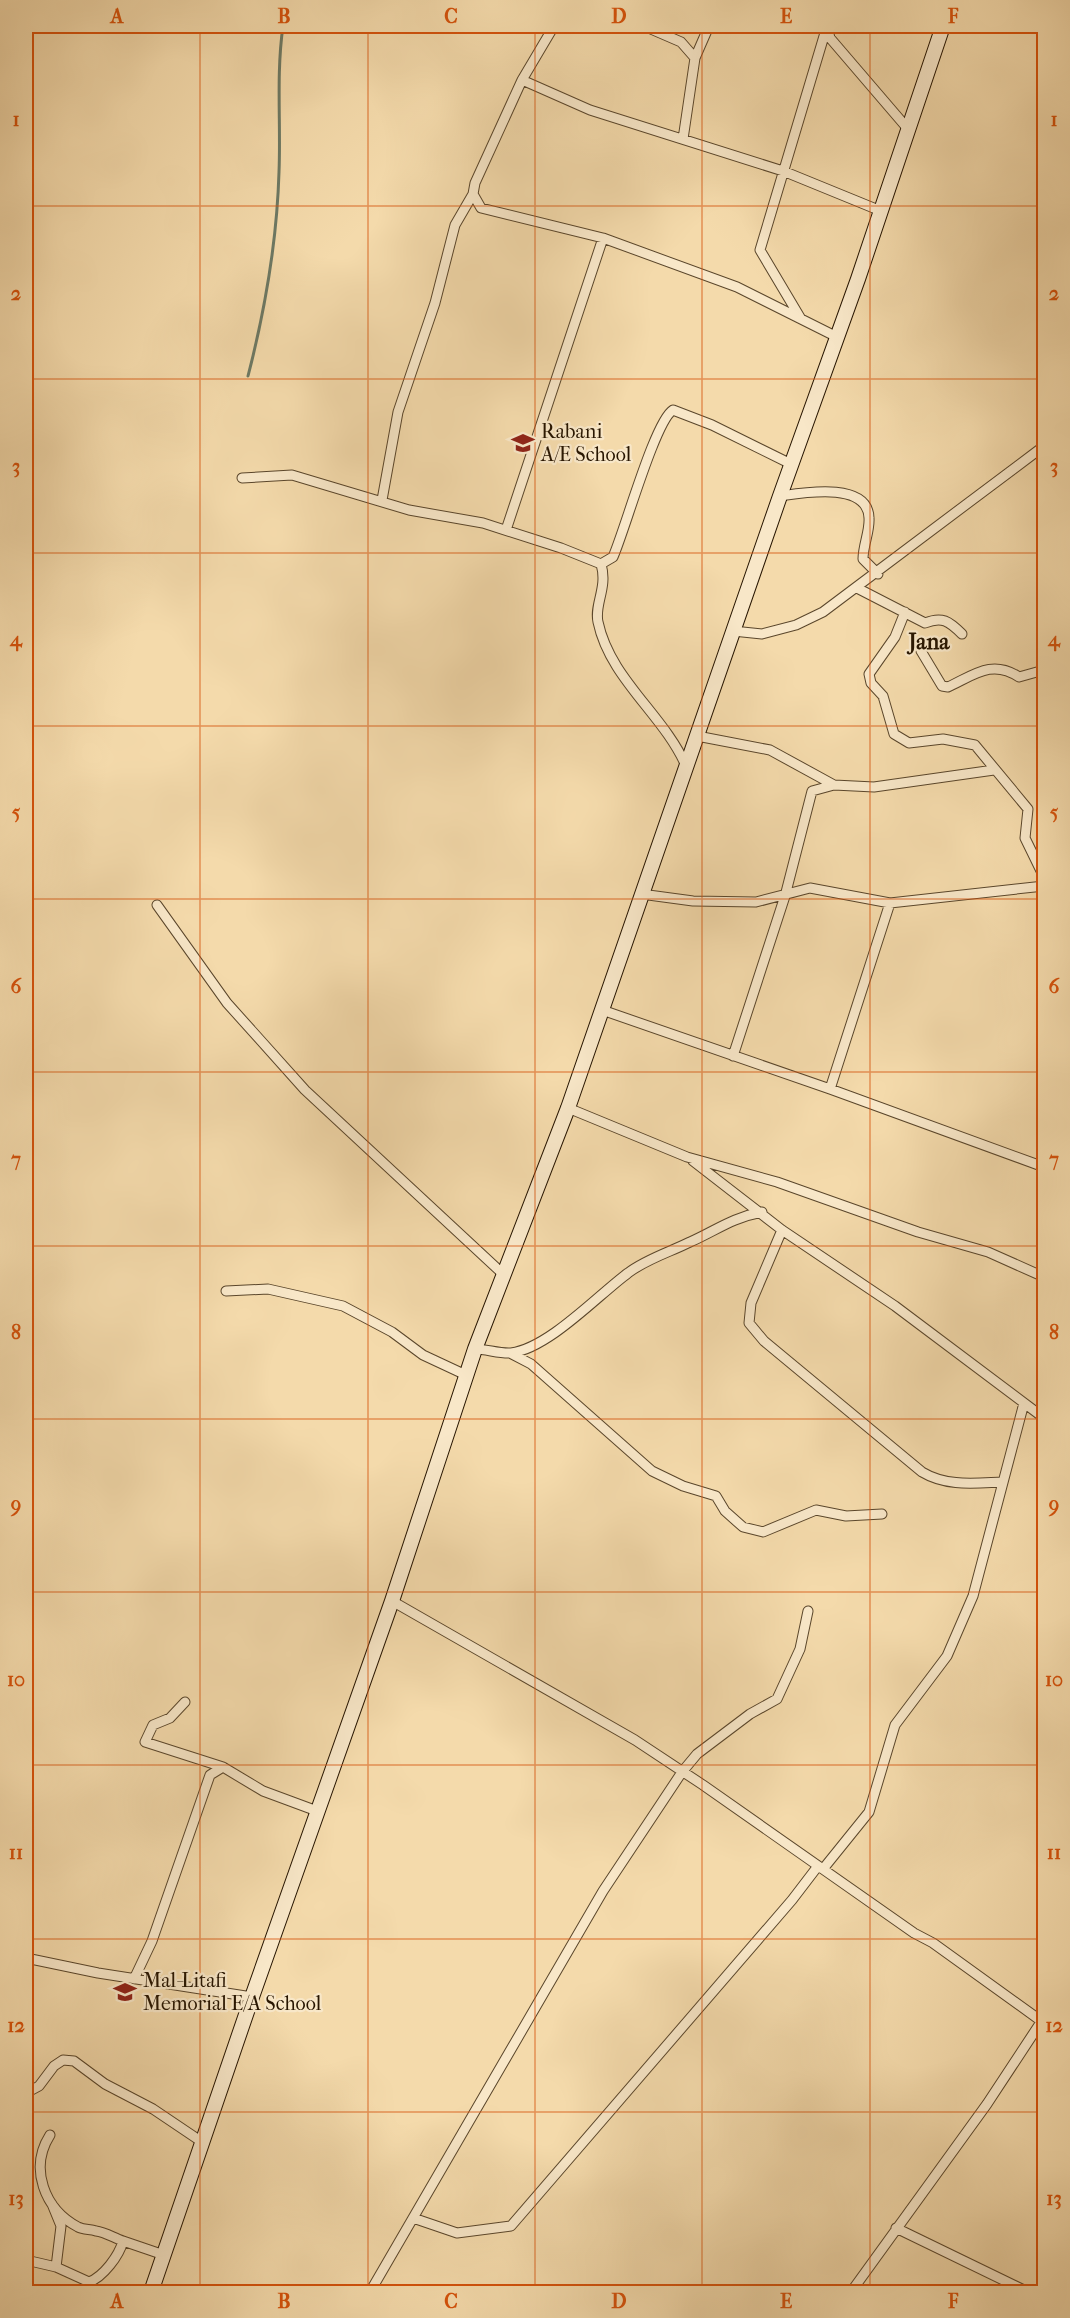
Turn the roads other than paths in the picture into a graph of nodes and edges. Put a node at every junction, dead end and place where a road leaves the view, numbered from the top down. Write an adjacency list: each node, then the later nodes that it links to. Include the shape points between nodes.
1 (554, 26): 7 (street)
2 (644, 26): 6 (street, via 681,42)
3 (709, 26): 6 (street)
4 (827, 26): 8 (street, via 830,38); 10 (street)
5 (943, 26): 8 (main road)
6 (695, 58): 9 (street)
7 (522, 80): 9 (street, via 590,110); 11 (street)
8 (908, 129): 12 (main road)
9 (683, 139): 10 (street)
10 (783, 171): 12 (street); 14 (street, via 760,250)
11 (473, 194): 13 (street, via 481,208); 20 (street, via 455,225 435,303 398,412)
12 (881, 211): 15 (main road)
13 (603, 238): 14 (street, via 737,287); 21 (street)
14 (801, 319): 15 (street)
15 (837, 337): 17 (main road)
16 (1044, 446): 23 (street)
17 (791, 464): 19 (main road); 22 (street, via 673,410 666,414 613,557)
18 (242, 478): 20 (street, via 292,475)
19 (780, 496): 23 (street, via 849,493 864,505 870,517 863,559); 26 (main road)
20 (382, 500): 21 (street, via 409,510)
21 (506, 530): 22 (street)
22 (601, 564): 31 (street, via 605,579 597,621 614,662 676,745)
23 (878, 574): 24 (street)
24 (857, 588): 25 (street); 26 (street, via 796,625 762,634)
25 (905, 612): 27 (street, via 925,623 938,618 949,621); 32 (street, via 895,637 869,674 883,696 894,734 909,743 943,739 975,745)
26 (733, 631): 30 (main road)
27 (962, 634)
28 (921, 651): 29 (street, via 942,686 948,687 992,667 1019,677)
29 (1044, 670)
30 (696, 736): 31 (main road); 33 (street, via 770,750)
31 (686, 766): 36 (main road)
32 (994, 770): 33 (street, via 874,787); 34 (street, via 1028,809 1025,838)
33 (834, 784): 37 (street, via 812,791)
34 (1044, 877)
35 (1044, 886): 38 (street)
36 (641, 894): 37 (street, via 756,903); 40 (main road)
37 (785, 897): 38 (street, via 810,888); 41 (street)
38 (890, 903): 42 (street)
39 (157, 906): 48 (street, via 227,1003 305,1090)
40 (602, 1010): 41 (street); 43 (main road)
41 (734, 1056): 42 (street)
42 (830, 1089): 45 (street)
43 (568, 1108): 44 (street); 48 (main road)
44 (687, 1157): 46 (street); 49 (street, via 777,1182 918,1232 988,1252)
45 (1044, 1167)
46 (762, 1212): 47 (street); 52 (street, via 740,1216 630,1271 535,1345)
47 (782, 1230): 54 (street, via 895,1306); 56 (street, via 751,1303 749,1323 764,1341 937,1481)
48 (503, 1274): 51 (main road)
49 (1044, 1277)
50 (226, 1292): 53 (street, via 268,1289 343,1306 392,1332 423,1355)
51 (475, 1349): 52 (street); 53 (main road)
52 (510, 1353): 57 (street, via 531,1364 652,1471 716,1496 725,1511 743,1527 763,1532 816,1510 846,1516)
53 (468, 1376): 58 (main road)
54 (1024, 1403): 55 (street); 56 (street)
55 (1044, 1418)
56 (1003, 1482): 64 (street, via 973,1596 947,1656 895,1725 868,1812)
57 (882, 1514)
58 (392, 1601): 62 (street, via 604,1722); 63 (main road)
59 (808, 1611): 62 (street, via 800,1649 777,1699 697,1754)
60 (185, 1702): 61 (street, via 170,1718 153,1725 145,1742)
61 (223, 1767): 63 (street, via 263,1791); 66 (street, via 210,1775 199,1800 152,1941)
62 (682, 1772): 64 (street); 73 (street, via 603,1891)
63 (317, 1811): 67 (main road)
64 (820, 1868): 68 (street); 73 (street, via 511,2226 457,2233)
65 (26, 1958): 66 (street)
66 (134, 1979): 67 (street)
67 (252, 1997): 71 (main road)
68 (1043, 2022): 74 (street)
69 (26, 2093): 71 (street, via 39,2086 54,2066 63,2060 74,2061)
70 (50, 2135): 72 (street, via 43,2146 39,2170)
71 (202, 2142): 76 (main road)
72 (52, 2204): 75 (street, via 75,2225); 78 (street, via 61,2226)
73 (413, 2218): 80 (street)
74 (896, 2228): 81 (street); 82 (street)
75 (123, 2241): 76 (street); 78 (street, via 121,2250 98,2279 89,2282)
76 (164, 2255): 79 (main road)
77 (26, 2260): 78 (street)
78 (56, 2267)
79 (152, 2292)
80 (370, 2292)
81 (851, 2292)
82 (1028, 2292)

